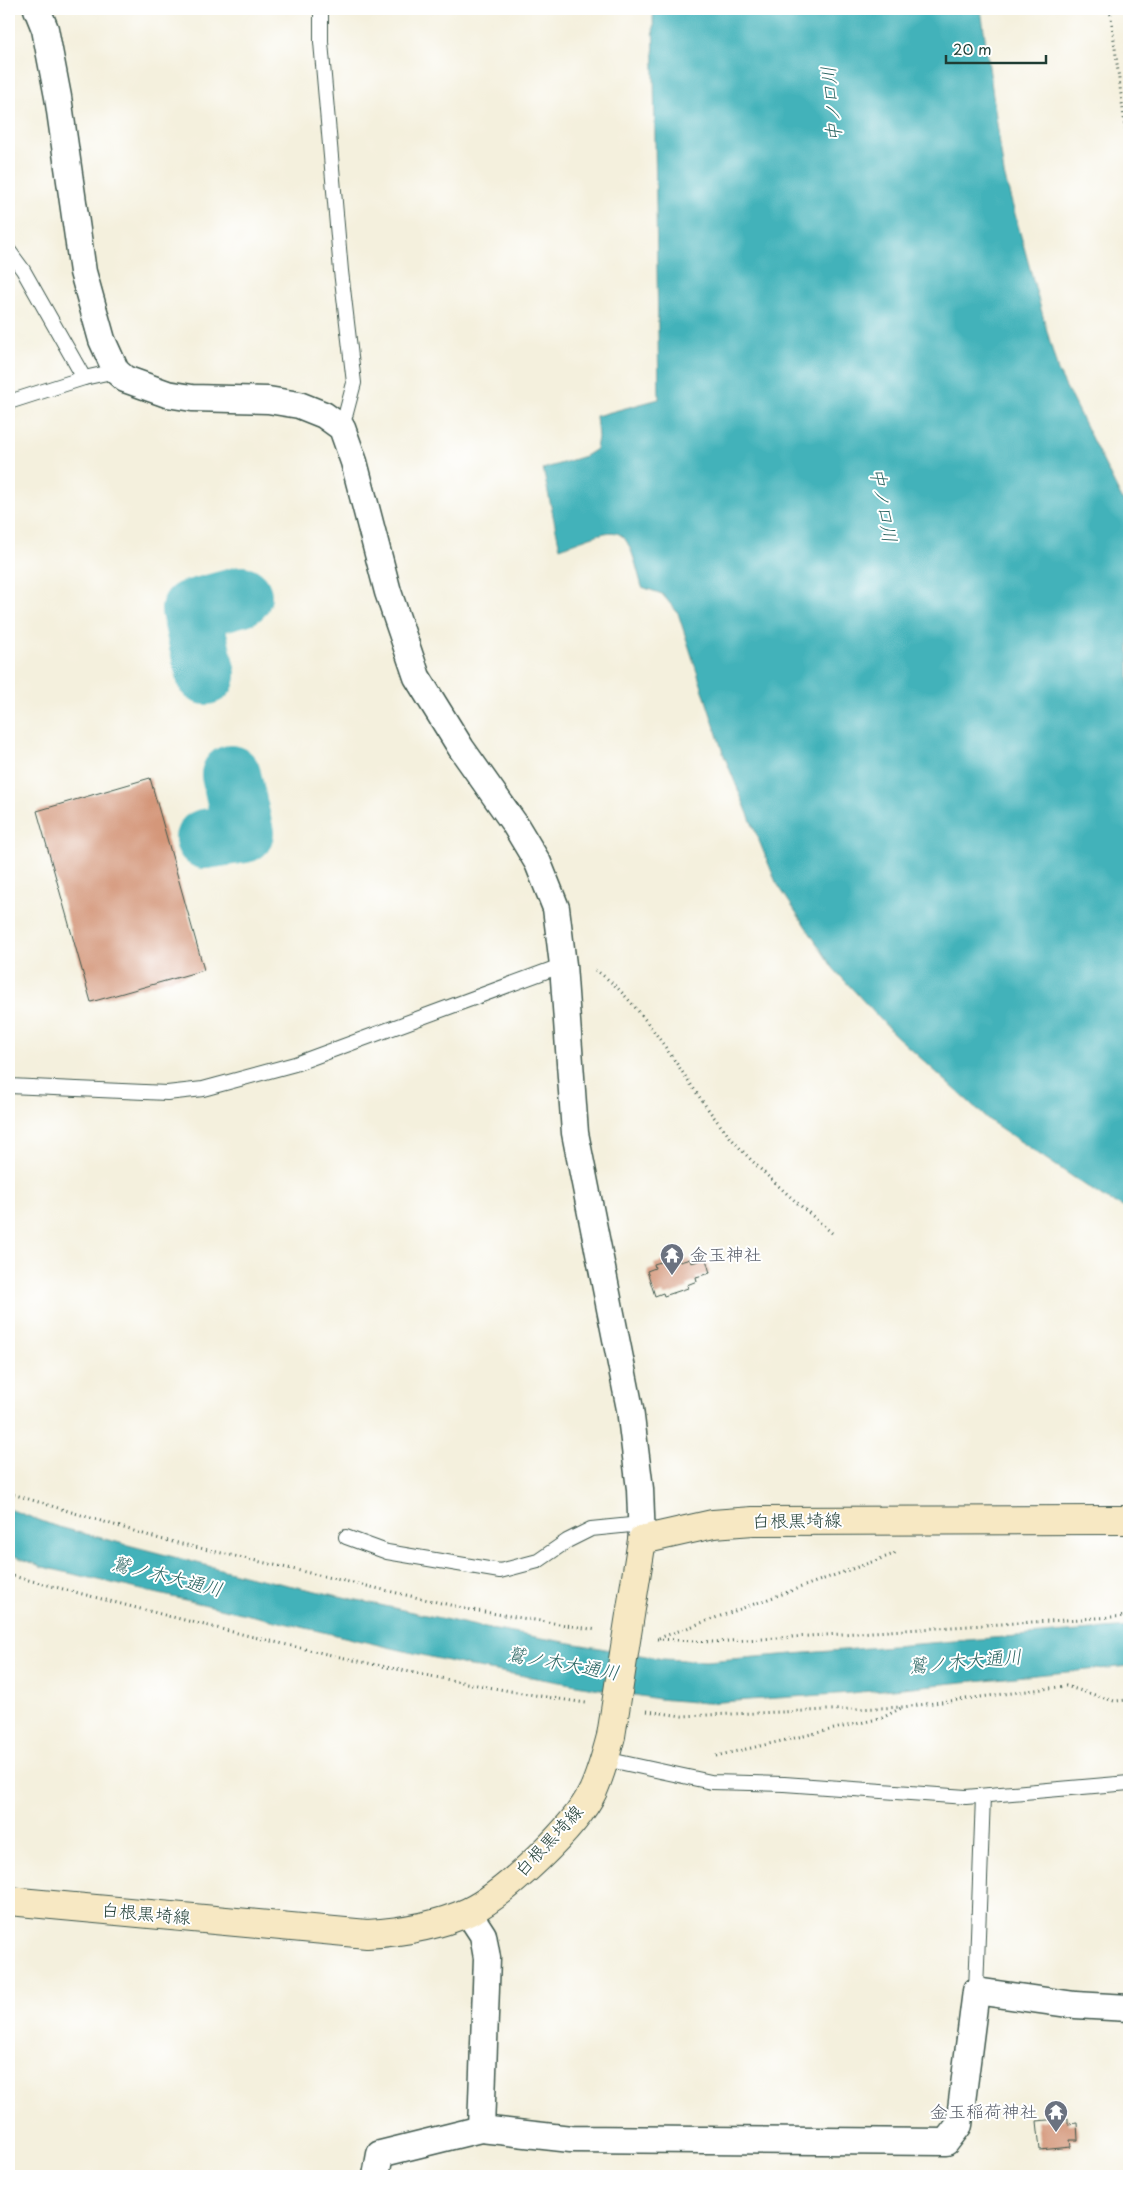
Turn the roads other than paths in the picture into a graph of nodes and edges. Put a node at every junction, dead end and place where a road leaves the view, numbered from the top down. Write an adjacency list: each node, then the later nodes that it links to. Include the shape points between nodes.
1 (37, 9): 4 (street, via 46,28 83,272 99,331)
2 (321, 9): 7 (lane, via 321,42 341,272 354,383)
3 (9, 251): 5 (lane)
4 (116, 372): 5 (lane); 7 (street, via 125,379 167,394 299,405 324,415)
5 (84, 378): 6 (lane)
6 (9, 402)
7 (342, 428): 8 (street, via 388,592 417,677 538,864 556,908)
8 (563, 965): 9 (lane, via 295,1064 204,1089 167,1093); 11 (street, via 575,1133 630,1409 640,1489)
9 (9, 1086)
10 (1129, 1520): 11 (main road, 白根黒埼線, via 753,1521)
11 (641, 1532): 12 (lane, via 591,1529 538,1561 500,1571 387,1552); 13 (main road, 白根黒埼線, bridge)
12 (346, 1537)
13 (608, 1748): 15 (lane, via 711,1782); 17 (main road, 白根黒埼線, via 593,1792 569,1824 537,1859 501,1890)
14 (1129, 1783): 15 (lane)
15 (983, 1796): 18 (lane)
16 (9, 1902): 17 (main road, 白根黒埼線, via 367,1934 399,1932)
17 (468, 1912): 20 (street, via 483,1935 487,1958)
18 (976, 1991): 19 (street, via 1075,2005); 20 (street, via 959,2125 946,2142 571,2139)
19 (1129, 2008)
20 (481, 2129): 21 (street, via 380,2154)
21 (376, 2176)

